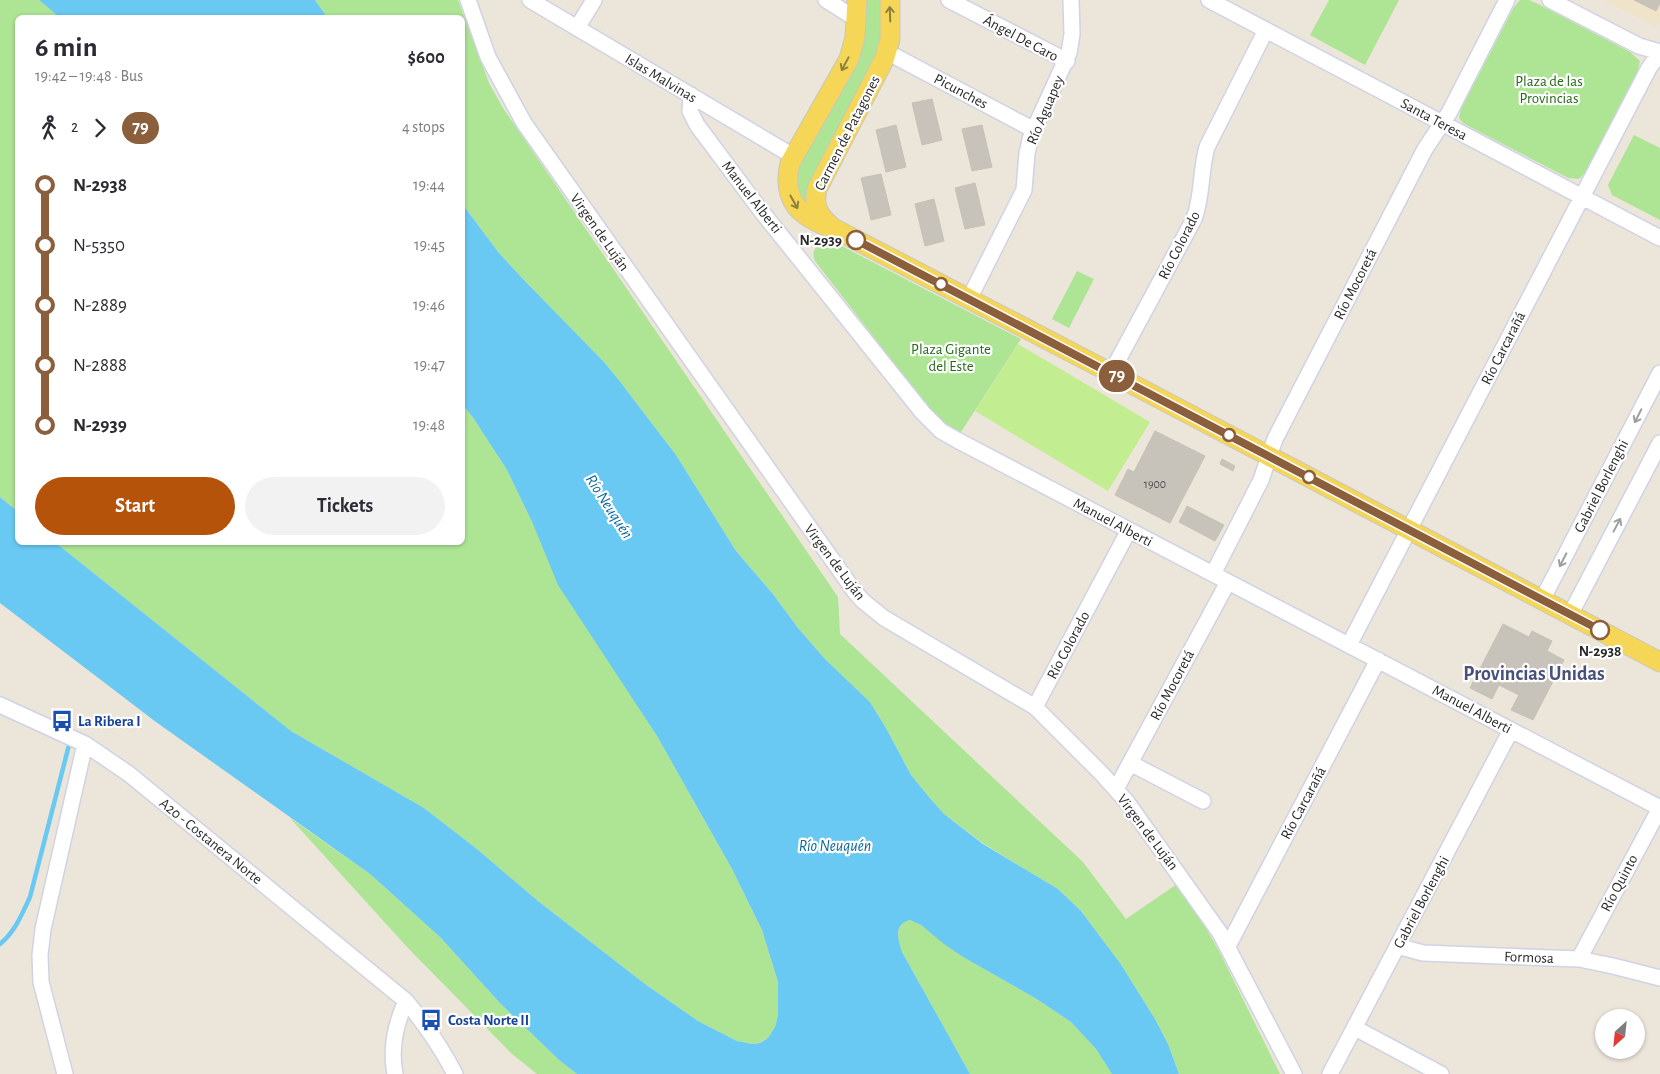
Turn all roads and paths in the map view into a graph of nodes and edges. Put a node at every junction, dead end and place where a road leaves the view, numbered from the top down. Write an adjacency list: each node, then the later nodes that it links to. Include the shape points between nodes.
1 (468, 0): 40 (street, Virgen de Luján, via 488,57 528,129 855,592 884,618)
2 (530, 0): 13 (street, Islas Malvinas)
3 (594, 0): 13 (street)
4 (826, 0): 12 (street)
5 (857, 0): 12 (main road, Carmen de Patagones)
6 (890, 0): 15 (main road, Carmen de Patagones, one-way to 6, via 891,29)
7 (949, 0): 17 (street, Ángel De Caro)
8 (1071, 0): 17 (street, Río Aguapey, via 1071,44)
9 (1209, 0): 14 (street, Santa Teresa)
10 (1507, 0): 19 (street, Río Mocoretá)
11 (1550, 0): 16 (street, via 1639,46)
12 (856, 19): 21 (main road, Carmen de Patagones, one-way to 21, via 849,59)
13 (578, 28): 18 (street, Islas Malvinas)
14 (1266, 30): 19 (street, Santa Teresa); 26 (street, Río Colorado, via 1207,147 1200,202 1194,219)
15 (887, 52): 20 (street, Picunches); 23 (main road, Carmen de Patagones, via 817,189 815,198 819,214)
16 (1660, 52): 22 (street, Río Carcarañá, via 1648,68)
17 (1067, 61): 20 (street, Río Aguapey)
18 (691, 95): 21 (street, Islas Malvinas); 30 (street, Manuel Alberti, via 690,111 697,125 759,208 932,422 957,440)
19 (1442, 123): 22 (street, Santa Teresa); 29 (street, Río Mocoretá, via 1425,149)
20 (1034, 130): 25 (street, Río Aguapey, via 1022,197)
21 (792, 156): 23 (main road, Carmen de Patagones, one-way to 23, via 788,172 790,198 807,217)
22 (1582, 196): 24 (street, Santa Teresa); 31 (street, Río Carcarañá)
23 (835, 229): 25 (main road)
24 (1660, 238)
25 (969, 299): 26 (main road)
26 (1111, 373): 29 (main road)
27 (1660, 373): 34 (street, Gabriel Borlenghi, one-way to 34)
28 (1660, 443): 35 (street, Gabriel Borlenghi, one-way to 28)
29 (1269, 456): 31 (main road); 32 (street, Río Mocoretá, via 1261,480)
30 (1129, 530): 32 (street, Manuel Alberti); 40 (street, Río Colorado)
31 (1408, 530): 34 (main road); 36 (street, Río Carcarañá)
32 (1213, 574): 33 (street, Manuel Alberti)
33 (1228, 582): 36 (street, Manuel Alberti); 43 (street, Río Mocoretá)
34 (1542, 600): 35 (main road)
35 (1570, 614): 38 (main road)
36 (1349, 645): 37 (street, Manuel Alberti)
37 (1378, 660): 41 (street, Manuel Alberti); 47 (street, Río Carcarañá)
38 (1660, 662)
39 (0, 705): 42 (street, A20 - Costanera Norte)
40 (1035, 707): 44 (street, Virgen de Luján)
41 (1511, 730): 46 (street, Manuel Alberti); 48 (street, Gabriel Borlenghi)
42 (85, 744): 51 (street, A20 - Costanera Norte, via 129,774); 53 (street, via 40,955 42,989)
43 (1130, 763): 44 (street, Río Mocoretá); 45 (street)
44 (1116, 789): 47 (street, Virgen de Luján)
45 (1203, 801)
46 (1660, 808): 49 (street, Río Quinto)
47 (1228, 946): 56 (street, Virgen de Luján)
48 (1398, 946): 49 (street, Formosa, via 1423,953); 52 (street, Gabriel Borlenghi)
49 (1579, 959): 50 (street, Formosa)
50 (1660, 978)
51 (406, 1001): 54 (street, via 394,1035); 55 (street, A20 - Costanera Norte, via 438,1043)
52 (1354, 1028): 57 (street, Gabriel Borlenghi); 58 (street)
53 (65, 1074)
54 (396, 1074)
55 (454, 1074)
56 (1294, 1074)
57 (1330, 1074)
58 (1441, 1074)

